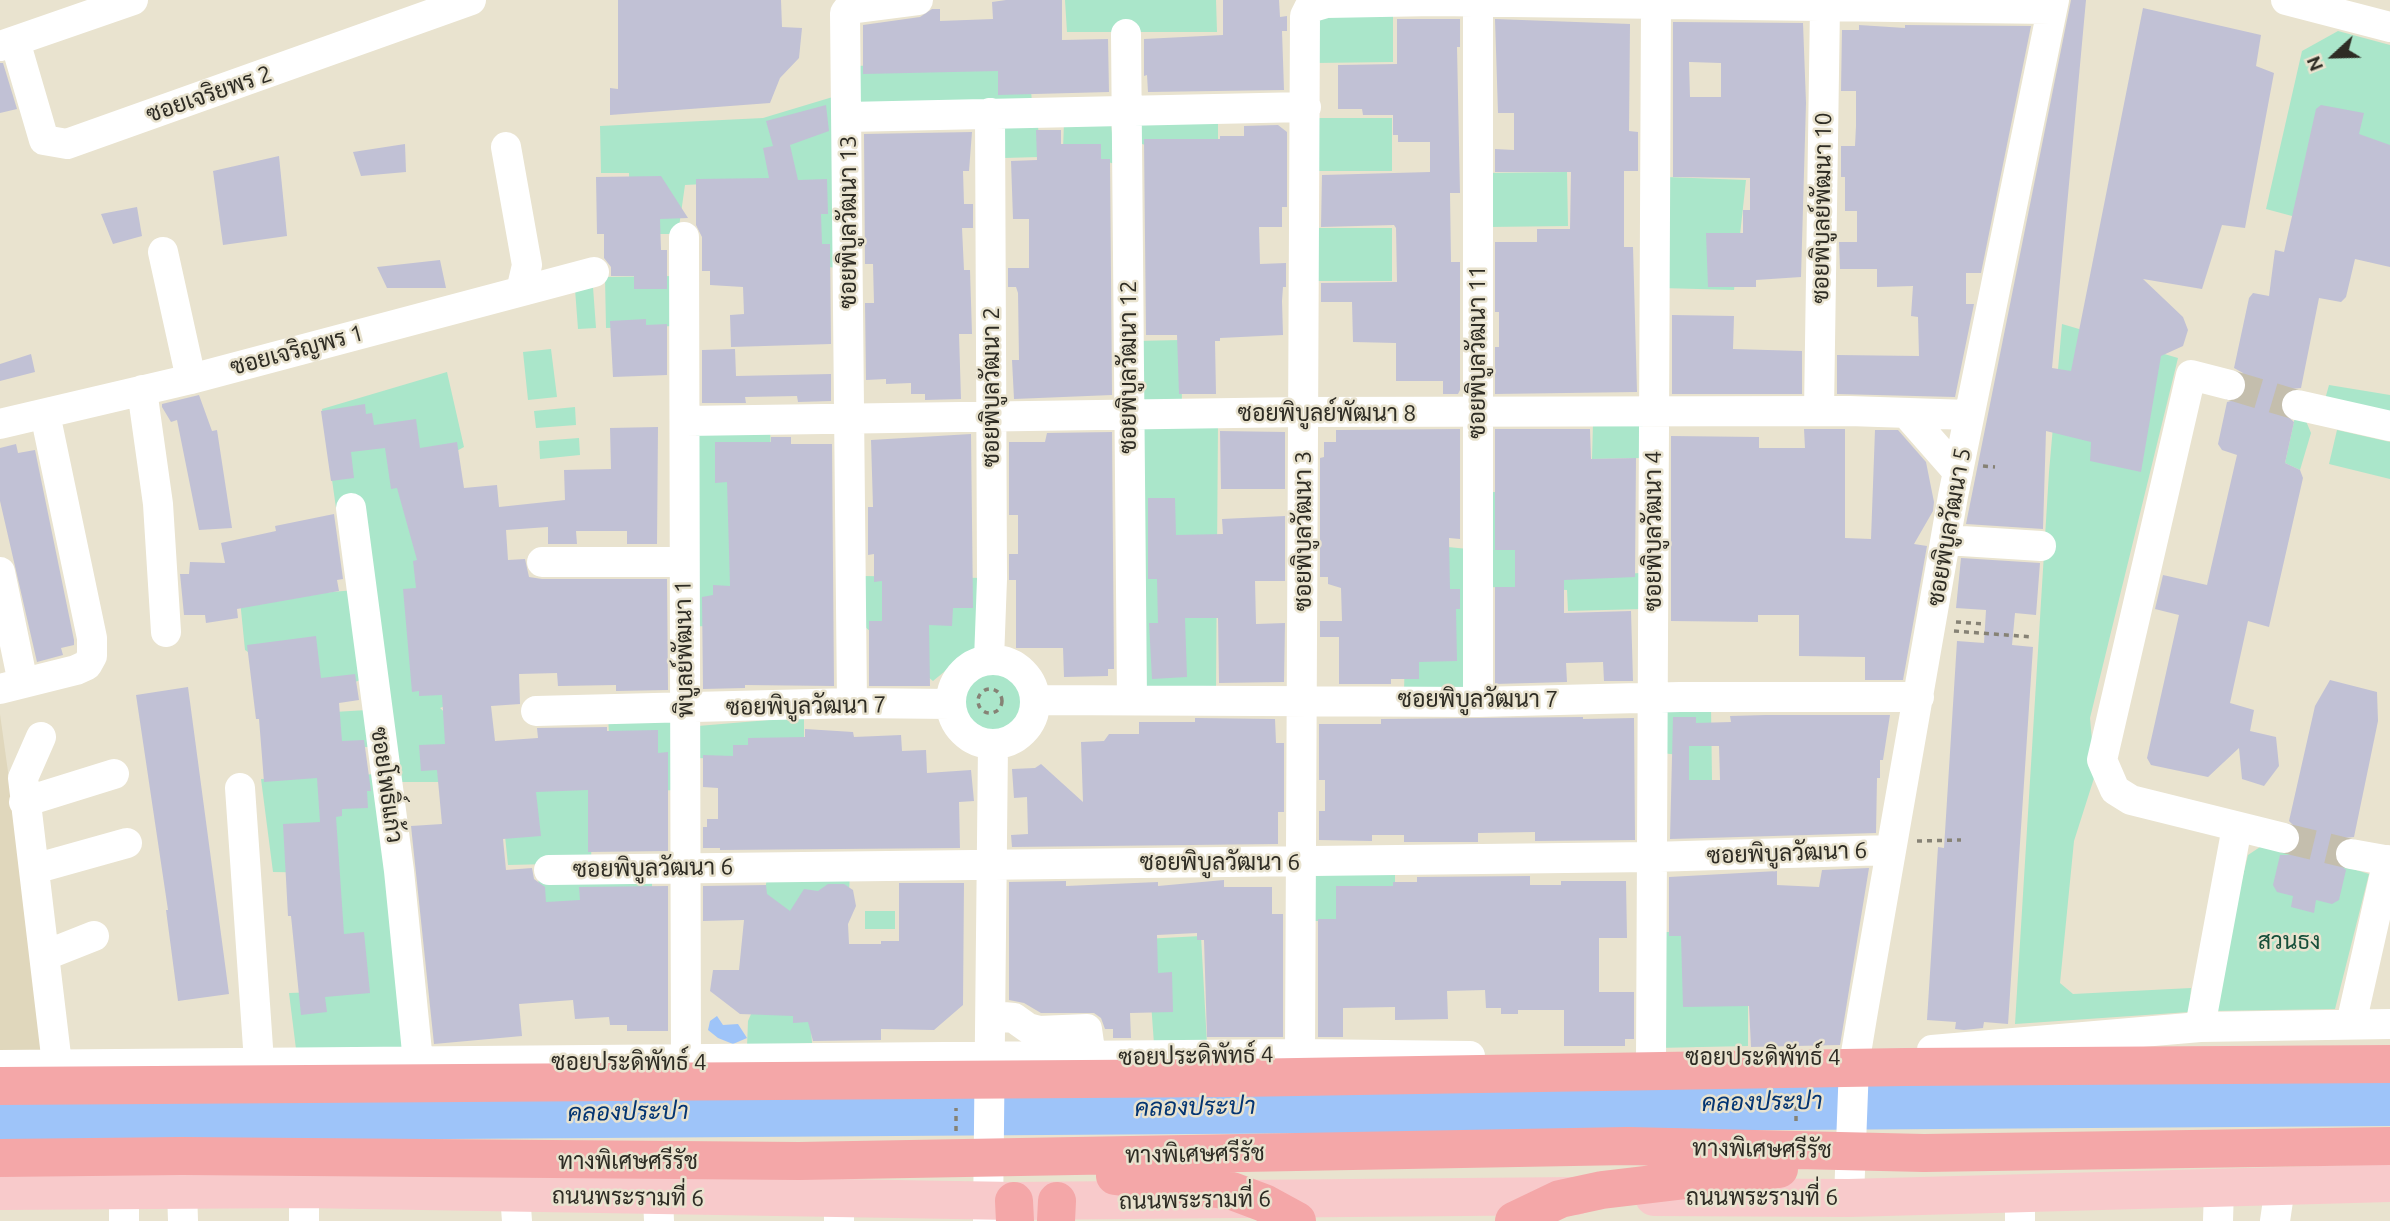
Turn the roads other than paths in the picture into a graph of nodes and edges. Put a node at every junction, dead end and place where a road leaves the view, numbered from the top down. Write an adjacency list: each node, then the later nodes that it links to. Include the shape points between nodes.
1 (134, 0): 9 (street, ซอยเจริยพร 2)
2 (471, 0): 12 (street, ซอยเจริยพร 2, via 67,144 44,140)
3 (918, 0): 16 (street, via 845,13)
4 (2286, 0): 10 (street)
5 (1478, 1): 6 (street); 13 (street, ซอยพิบูลวัฒนา 3, via 1326,3 1309,8 1305,16); 28 (street, ซอยพิบูลวัฒนา 11)
6 (1656, 4): 7 (street); 29 (street, ซอยพิบูลวัฒนา 4)
7 (1825, 5): 8 (street); 26 (street, ซอยพิบูลย์พัฒนา 10)
8 (2052, 5): 32 (street, ซอยพิบูลวัฒนา 5)
9 (82, 9): 12 (street, ซอยเจริยพร 2)
10 (2390, 27)
11 (1126, 34): 14 (street, ซอยพิบูลวัฒนา 12)
12 (7, 43)
13 (1306, 107): 14 (street, ซอยพิบูลวัฒนา 13); 27 (street, ซอยพิบูลวัฒนา 3)
14 (1126, 110): 15 (street, ซอยพิบูลวัฒนา 13); 31 (street, ซอยพิบูลวัฒนา 12)
15 (990, 113): 16 (street, ซอยพิบูลวัฒนา 13); 33 (street, ซอยพิบูลวัฒนา 2)
16 (847, 117): 34 (street, ซอยพิบูลวัฒนา 13)
17 (506, 147): 21 (street, via 527,265)
18 (684, 237): 35 (street, พิบูลย์พัฒนา 1)
19 (163, 252): 22 (street)
20 (594, 272): 21 (street, ซอยเจริญพร 1)
21 (521, 291): 22 (street, ซอยเจริญพร 1)
22 (191, 379): 24 (street, ซอยเจริญพร 1)
23 (2231, 385): 64 (street, via 2191,375 2102,760 2115,790 2131,800)
24 (142, 390): 36 (street, ซอยเจริญพร 1); 46 (street, via 158,504)
25 (2297, 405): 37 (street)
26 (1819, 411): 29 (street, ซอยพิบูลย์พัฒนา 8); 30 (street, ซอยพิบูลย์พัฒนา 8)
27 (1303, 412): 28 (street, ซอยพิบูลย์พัฒนา 8); 31 (street, ซอยพิบูลย์พัฒนา 8); 53 (street, ซอยพิบูลวัฒนา 3)
28 (1477, 413): 29 (street, ซอยพิบูลย์พัฒนา 8); 54 (street, ซอยพิบูลวัฒนา 11)
29 (1653, 413): 49 (street, ซอยพิบูลวัฒนา 4)
30 (1907, 414): 32 (street, ซอยพิบูลย์พัฒนา 8); 39 (street)
31 (1128, 415): 33 (street, ซอยพิบูลย์พัฒนา 8); 52 (street, ซอยพิบูลวัฒนา 12)
32 (1969, 415): 39 (street, ซอยพิบูลวัฒนา 5)
33 (991, 419): 34 (street, ซอยพิบูลย์พัฒนา 8); 47 (street, ซอยพิบูลวัฒนา 2)
34 (848, 420): 35 (street, ซอยพิบูลย์พัฒนา 8); 55 (street, ซอยพิบูลวัฒนา 13)
35 (685, 421): 44 (street, พิบูลย์พัฒนา 1)
36 (0, 424)
37 (2390, 426)
38 (48, 428): 48 (street, via 92,656 76,670)
39 (1958, 472): 41 (street, ซอยพิบูลวัฒนา 5)
40 (351, 508): 86 (street, ซอยโพธิ์แก้ว)
41 (1946, 540): 42 (street); 50 (street, ซอยพิบูลวัฒนา 5)
42 (2040, 546)
43 (542, 562): 44 (street)
44 (683, 562): 57 (street, พิบูลย์พัฒนา 1)
45 (0, 572): 48 (street)
46 (166, 632)
47 (989, 660): 51 (street, via 1013,664 1025,673); 56 (street, via 965,671 952,692)
48 (12, 686)
49 (1651, 697): 50 (street, ซอยพิบูลวัฒนา 7); 54 (street, ซอยพิบูลวัฒนา 7); 69 (street, ซอยพิบูลวัฒนา 4)
50 (1919, 697): 67 (street, ซอยพิบูลวัฒนา 5)
51 (1036, 699): 52 (street, ซอยพิบูลวัฒนา 7); 60 (street, via 1032,720 1019,736)
52 (1132, 699): 53 (street, ซอยพิบูลวัฒนา 7)
53 (1302, 699): 54 (street, ซอยพิบูลวัฒนา 7); 71 (street, ซอยพิบูลวัฒนา 3)
54 (1478, 702)
55 (852, 703): 56 (street, ซอยพิบูลวัฒนา 7); 57 (street, ซอยพิบูลวัฒนา 7)
56 (951, 704): 60 (street, via 960,728 981,743)
57 (684, 709): 58 (street, ซอยพิบูลวัฒนา 7); 73 (street, พิบูลย์พัฒนา 1)
58 (536, 711)
59 (41, 737): 63 (street, via 23,778)
60 (993, 744): 72 (street)
61 (114, 774): 63 (street)
62 (240, 788): 85 (street)
63 (24, 802): 74 (street)
64 (2237, 827): 65 (street); 81 (street)
65 (2284, 838)
66 (127, 843): 74 (street)
67 (1891, 850): 69 (street, ซอยพิบูลวัฒนา 6); 92 (street, ซอยพิบูลวัฒนา 5)
68 (2351, 854): 70 (street)
69 (1651, 857): 71 (street, ซอยพิบูลวัฒนา 6); 84 (street, ซอยพิบูลวัฒนา 4)
70 (2389, 860): 79 (street)
71 (1302, 861): 72 (street, ซอยพิบูลวัฒนา 6); 82 (street, ซอยพิบูลวัฒนา 3)
72 (993, 863): 73 (street, ซอยพิบูลวัฒนา 6); 78 (street)
73 (687, 867): 75 (street, ซอยพิบูลวัฒนา 6); 87 (street, พิบูลย์พัฒนา 1)
74 (34, 869): 77 (street)
75 (549, 870)
76 (94, 936): 77 (street)
77 (46, 955): 89 (street)
78 (992, 1016): 83 (street, via 1014,1018 1039,1031 1087,1029); 91 (street)
79 (2351, 1024): 80 (street, ซอยประดิพัทธ์ 4); 81 (street, ซอยประดิพัทธ์ 4)
80 (2390, 1024)
81 (2200, 1027): 92 (street, ซอยประดิพัทธ์ 4)
82 (1300, 1054): 83 (street, ซอยประดิพัทธ์ 4); 84 (street, ซอยประดิพัทธ์ 4)
83 (1091, 1057): 91 (street, ซอยประดิพัทธ์ 4)
84 (1651, 1058): 92 (street, ซอยประดิพัทธ์ 4)
85 (259, 1062): 86 (street, ซอยประดิพัทธ์ 4); 89 (street, ซอยประดิพัทธ์ 4)
86 (418, 1062): 87 (street, ซอยประดิพัทธ์ 4)
87 (685, 1062): 91 (street, ซอยประดิพัทธ์ 4)
88 (0, 1065): 89 (street, ซอยประดิพัทธ์ 4)
89 (57, 1065)
90 (2390, 1065): 93 (highway)
91 (992, 1067): 99 (street)
92 (1855, 1068): 100 (street, ซอยพิบูลวัฒนา 5)
93 (0, 1086)
94 (2390, 1146): 95 (highway, ทางพิเศษศรีรัช)
95 (1924, 1153): 99 (highway, ทางพิเศษศรีรัช, via 1628,1146); 113 (highway, via 1602,1190)
96 (0, 1158): 99 (highway, ทางพิเศษศรีรัช, via 632,1161)
97 (2390, 1183): 101 (main road, ถนนพระรามที่ 6)
98 (0, 1191): 105 (main road, ถนนพระรามที่ 6)
99 (994, 1196): 110 (main road, ถนนพระรามที่ 6); 111 (main road, ถนนพระรามที่ 6); 112 (highway, via 1233,1191)
100 (1850, 1198): 106 (main road, ถนนพระรามที่ 6); 109 (main road, ถนนพระรามที่ 6)
101 (2278, 1204): 104 (main road, ถนนพระรามที่ 6)
102 (175, 1205): 103 (main road, ถนนพระรามที่ 6); 105 (main road, ถนนพระรามที่ 6)
103 (304, 1205): 107 (main road, ถนนพระรามที่ 6)
104 (2218, 1205): 106 (main road, ถนนพระรามที่ 6)
105 (124, 1206)
106 (2020, 1207)
107 (516, 1208): 108 (main road, ถนนพระรามที่ 6)
108 (659, 1209): 110 (main road, ถนนพระรามที่ 6)
109 (1774, 1209): 113 (main road, ถนนพระรามที่ 6)
110 (839, 1210)
111 (1057, 1211): 112 (main road, ถนนพระรามที่ 6)
112 (1275, 1212): 113 (main road, ถนนพระรามที่ 6)
113 (1498, 1212)

